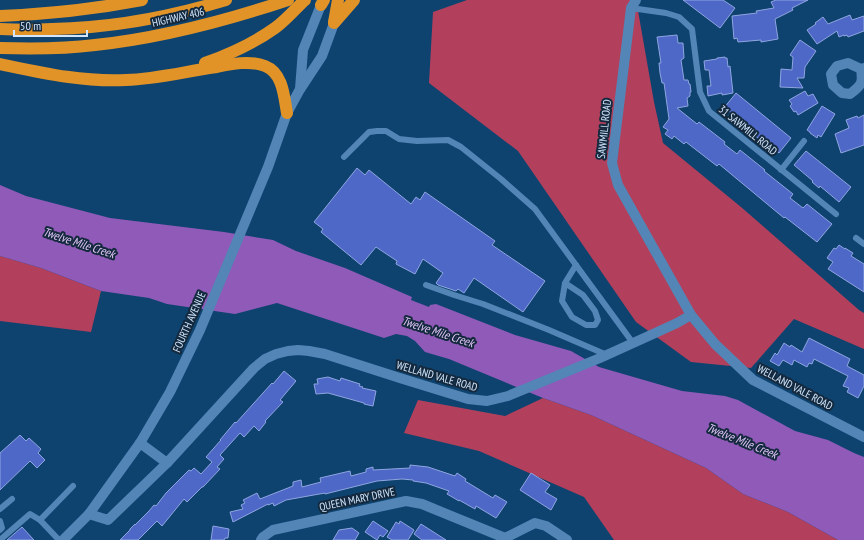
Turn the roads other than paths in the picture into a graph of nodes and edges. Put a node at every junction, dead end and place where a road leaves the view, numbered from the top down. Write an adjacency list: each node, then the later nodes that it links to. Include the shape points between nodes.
1 (142, 0): 10 (highway, via 60,13)
2 (226, 0): 12 (highway, HIGHWAY 406, via 165,16 123,23 53,30)
3 (288, 0): 13 (highway, HIGHWAY 406, via 217,22 143,39 93,46)
4 (305, 0): 15 (highway, via 276,27 246,46)
5 (338, 0): 11 (highway)
6 (343, 0): 11 (street, FOURTH AVENUE)
7 (354, 0): 11 (highway)
8 (323, 2): 16 (street, FOURTH AVENUE, via 303,50)
9 (634, 4): 20 (lane, 31 SAWMILL ROAD, via 679,17 692,29 700,92 709,111); 27 (street, SAWMILL ROAD, via 612,163 618,186)
10 (0, 16)
11 (334, 23): 16 (street, FOURTH AVENUE, via 322,56)
12 (0, 29)
13 (0, 48)
14 (0, 64): 15 (highway, via 89,80 146,79)
15 (168, 75): 17 (highway, via 234,64 264,65 280,82)
16 (299, 91): 17 (street, FOURTH AVENUE)
17 (287, 113): 31 (street, FOURTH AVENUE, via 268,167 200,330 170,392)
18 (804, 141): 20 (lane)
19 (344, 157): 24 (lane, via 369,132 386,131 399,139 416,141 448,140 461,147 535,209)
20 (781, 170): 21 (lane, 31 SAWMILL ROAD)
21 (836, 214)
22 (856, 238): 23 (lane)
23 (864, 244)
24 (576, 265): 25 (lane); 28 (lane)
25 (565, 283): 25 (lane, via 562,301 572,316 586,324 595,325 598,320 591,306 583,295)
26 (426, 285): 29 (lane, via 549,330)
27 (691, 315): 28 (street, WELLAND VALE ROAD); 30 (street, WELLAND VALE ROAD, via 715,344 753,380)
28 (633, 343): 29 (street, WELLAND VALE ROAD)
29 (604, 356): 32 (street, WELLAND VALE ROAD, via 508,396 487,401 468,399 324,354 288,351 265,359 254,368)
30 (864, 437)
31 (140, 443): 32 (street); 36 (street, FOURTH AVENUE)
32 (167, 463): 36 (street, WELLAND VALE ROAD, via 108,520)
33 (73, 486): 37 (lane)
34 (12, 499): 35 (lane)
35 (0, 509)
36 (89, 514): 43 (street, FOURTH AVENUE)
37 (40, 520): 41 (lane, via 30,514); 42 (lane)
38 (0, 521): 39 (lane)
39 (0, 530)
40 (504, 539): 44 (street, QUEEN MARY DRIVE, via 422,504 406,501 272,530); 45 (street, via 535,523 546,526)
41 (0, 540)
42 (60, 540)
43 (63, 540)
44 (261, 540)
45 (568, 540)

